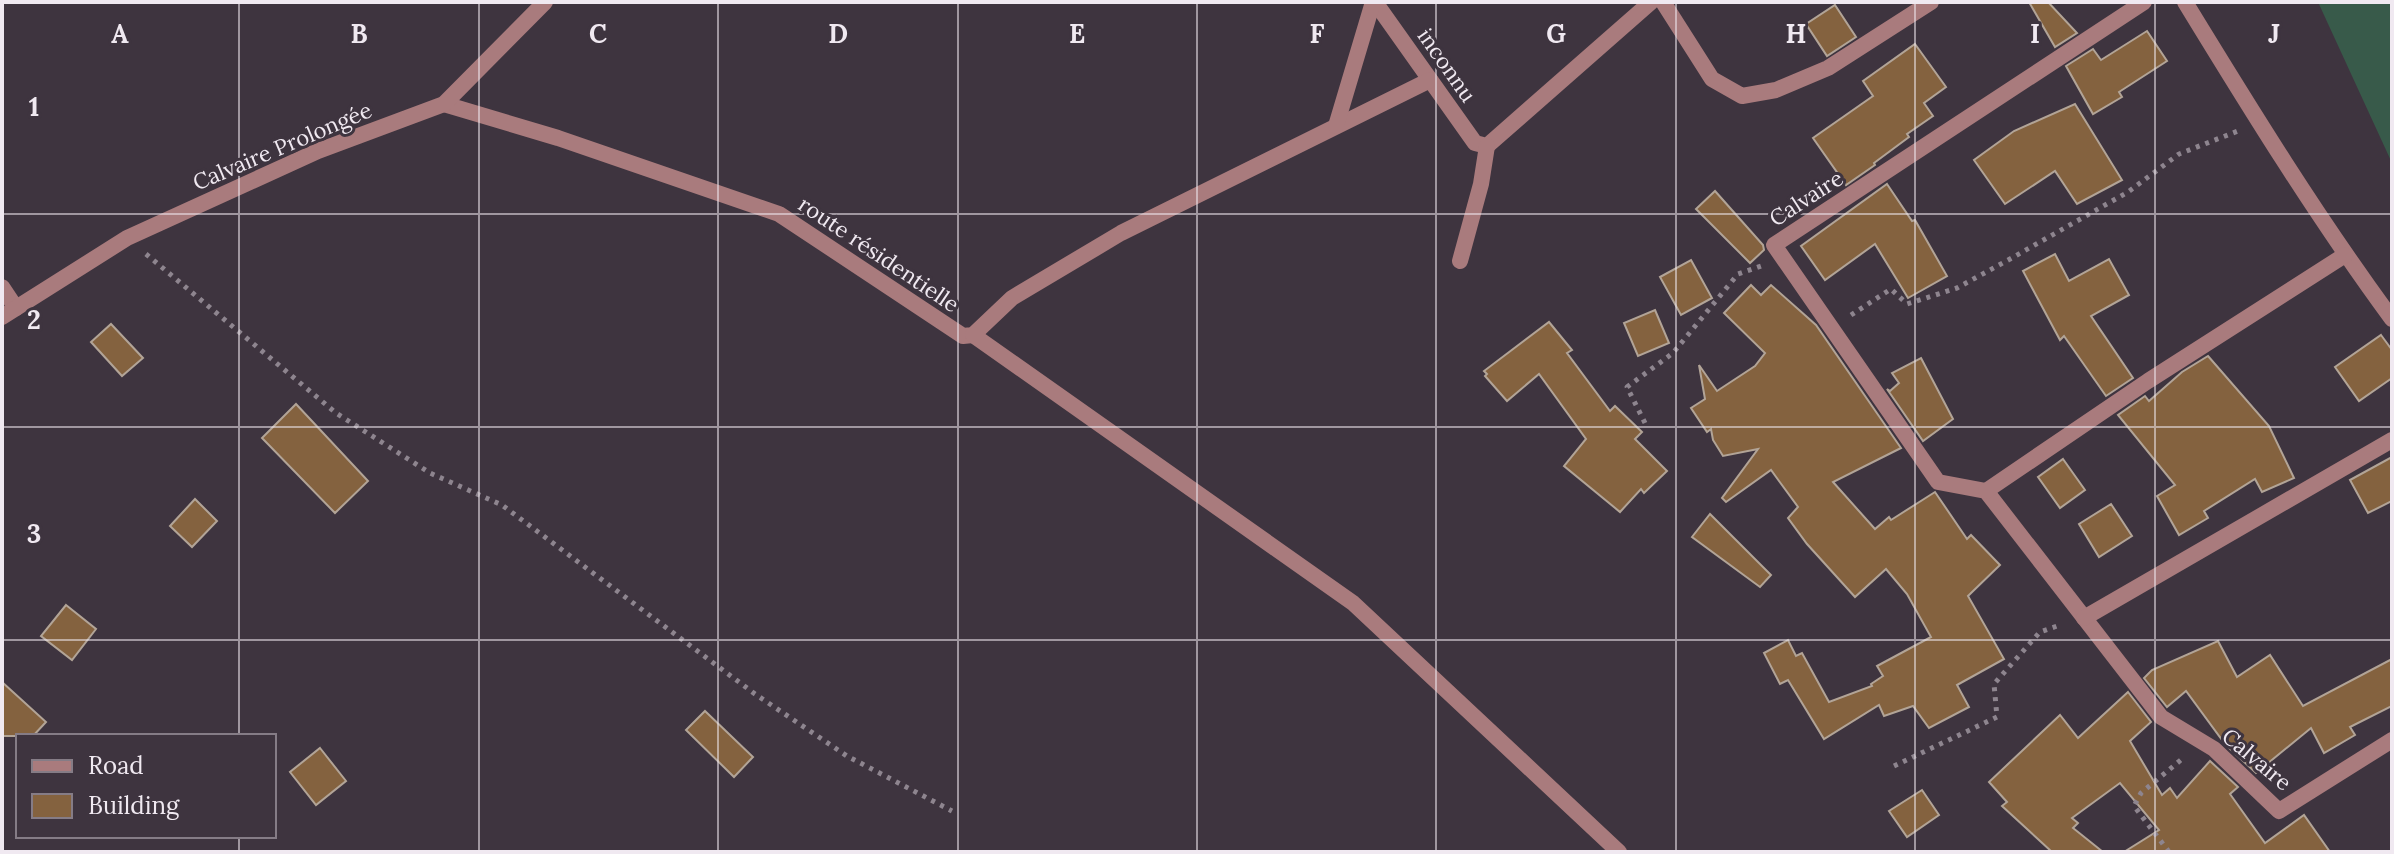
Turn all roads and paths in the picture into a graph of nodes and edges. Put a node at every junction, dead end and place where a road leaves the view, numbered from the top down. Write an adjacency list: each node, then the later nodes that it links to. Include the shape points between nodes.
1 (545, 2): 9 (street, Calvaire Prolongée)
2 (1374, 2): 8 (street, inconnu); 11 (street, inconnu)
3 (1651, 2): 12 (street)
4 (1663, 2): 7 (street, via 1712,79 1742,96 1776,90 1828,68)
5 (2144, 2): 16 (street, Calvaire, via 1774,245)
6 (2185, 2): 10 (street)
7 (1924, 6)
8 (1430, 80): 11 (street, route résidentielle); 12 (street, inconnu, via 1475,143)
9 (444, 104): 13 (street, Calvaire Prolongée, via 318,151); 21 (street, route résidentielle, via 779,214 963,336)
10 (2258, 123): 14 (street); 20 (path, via 2179,154 2128,192 1957,288 1907,304 1891,289 1853,315)
11 (1336, 126): 21 (street, route résidentielle, via 1121,233 1012,298)
12 (1487, 146): 15 (street)
13 (127, 238): 18 (street, Calvaire Prolongée); 29 (path, via 336,413 430,473 502,505 755,694 847,756)
14 (2345, 255): 19 (street); 24 (street)
15 (1460, 261)
16 (1785, 261): 20 (street, Calvaire); 22 (path, via 1738,274 1673,353 1627,387)
17 (2, 287): 18 (street, Calvaire Prolongée)
18 (9, 312)
19 (2392, 319)
20 (1826, 321): 24 (street, Calvaire, via 1938,482)
21 (973, 335): 30 (street, via 1353,603)
22 (1645, 423)
23 (2392, 440): 25 (street)
24 (1986, 491): 25 (street, Calvaire)
25 (2084, 618): 26 (street, Calvaire, via 2161,717); 28 (path, via 2040,632 1994,684 1997,717)
26 (2191, 736): 27 (street, Calvaire, via 2214,749 2279,811); 31 (path, via 2184,757 2141,793 2134,806)
27 (2392, 740)
28 (1894, 766)
29 (952, 811)
30 (1619, 852)
31 (2169, 852)

